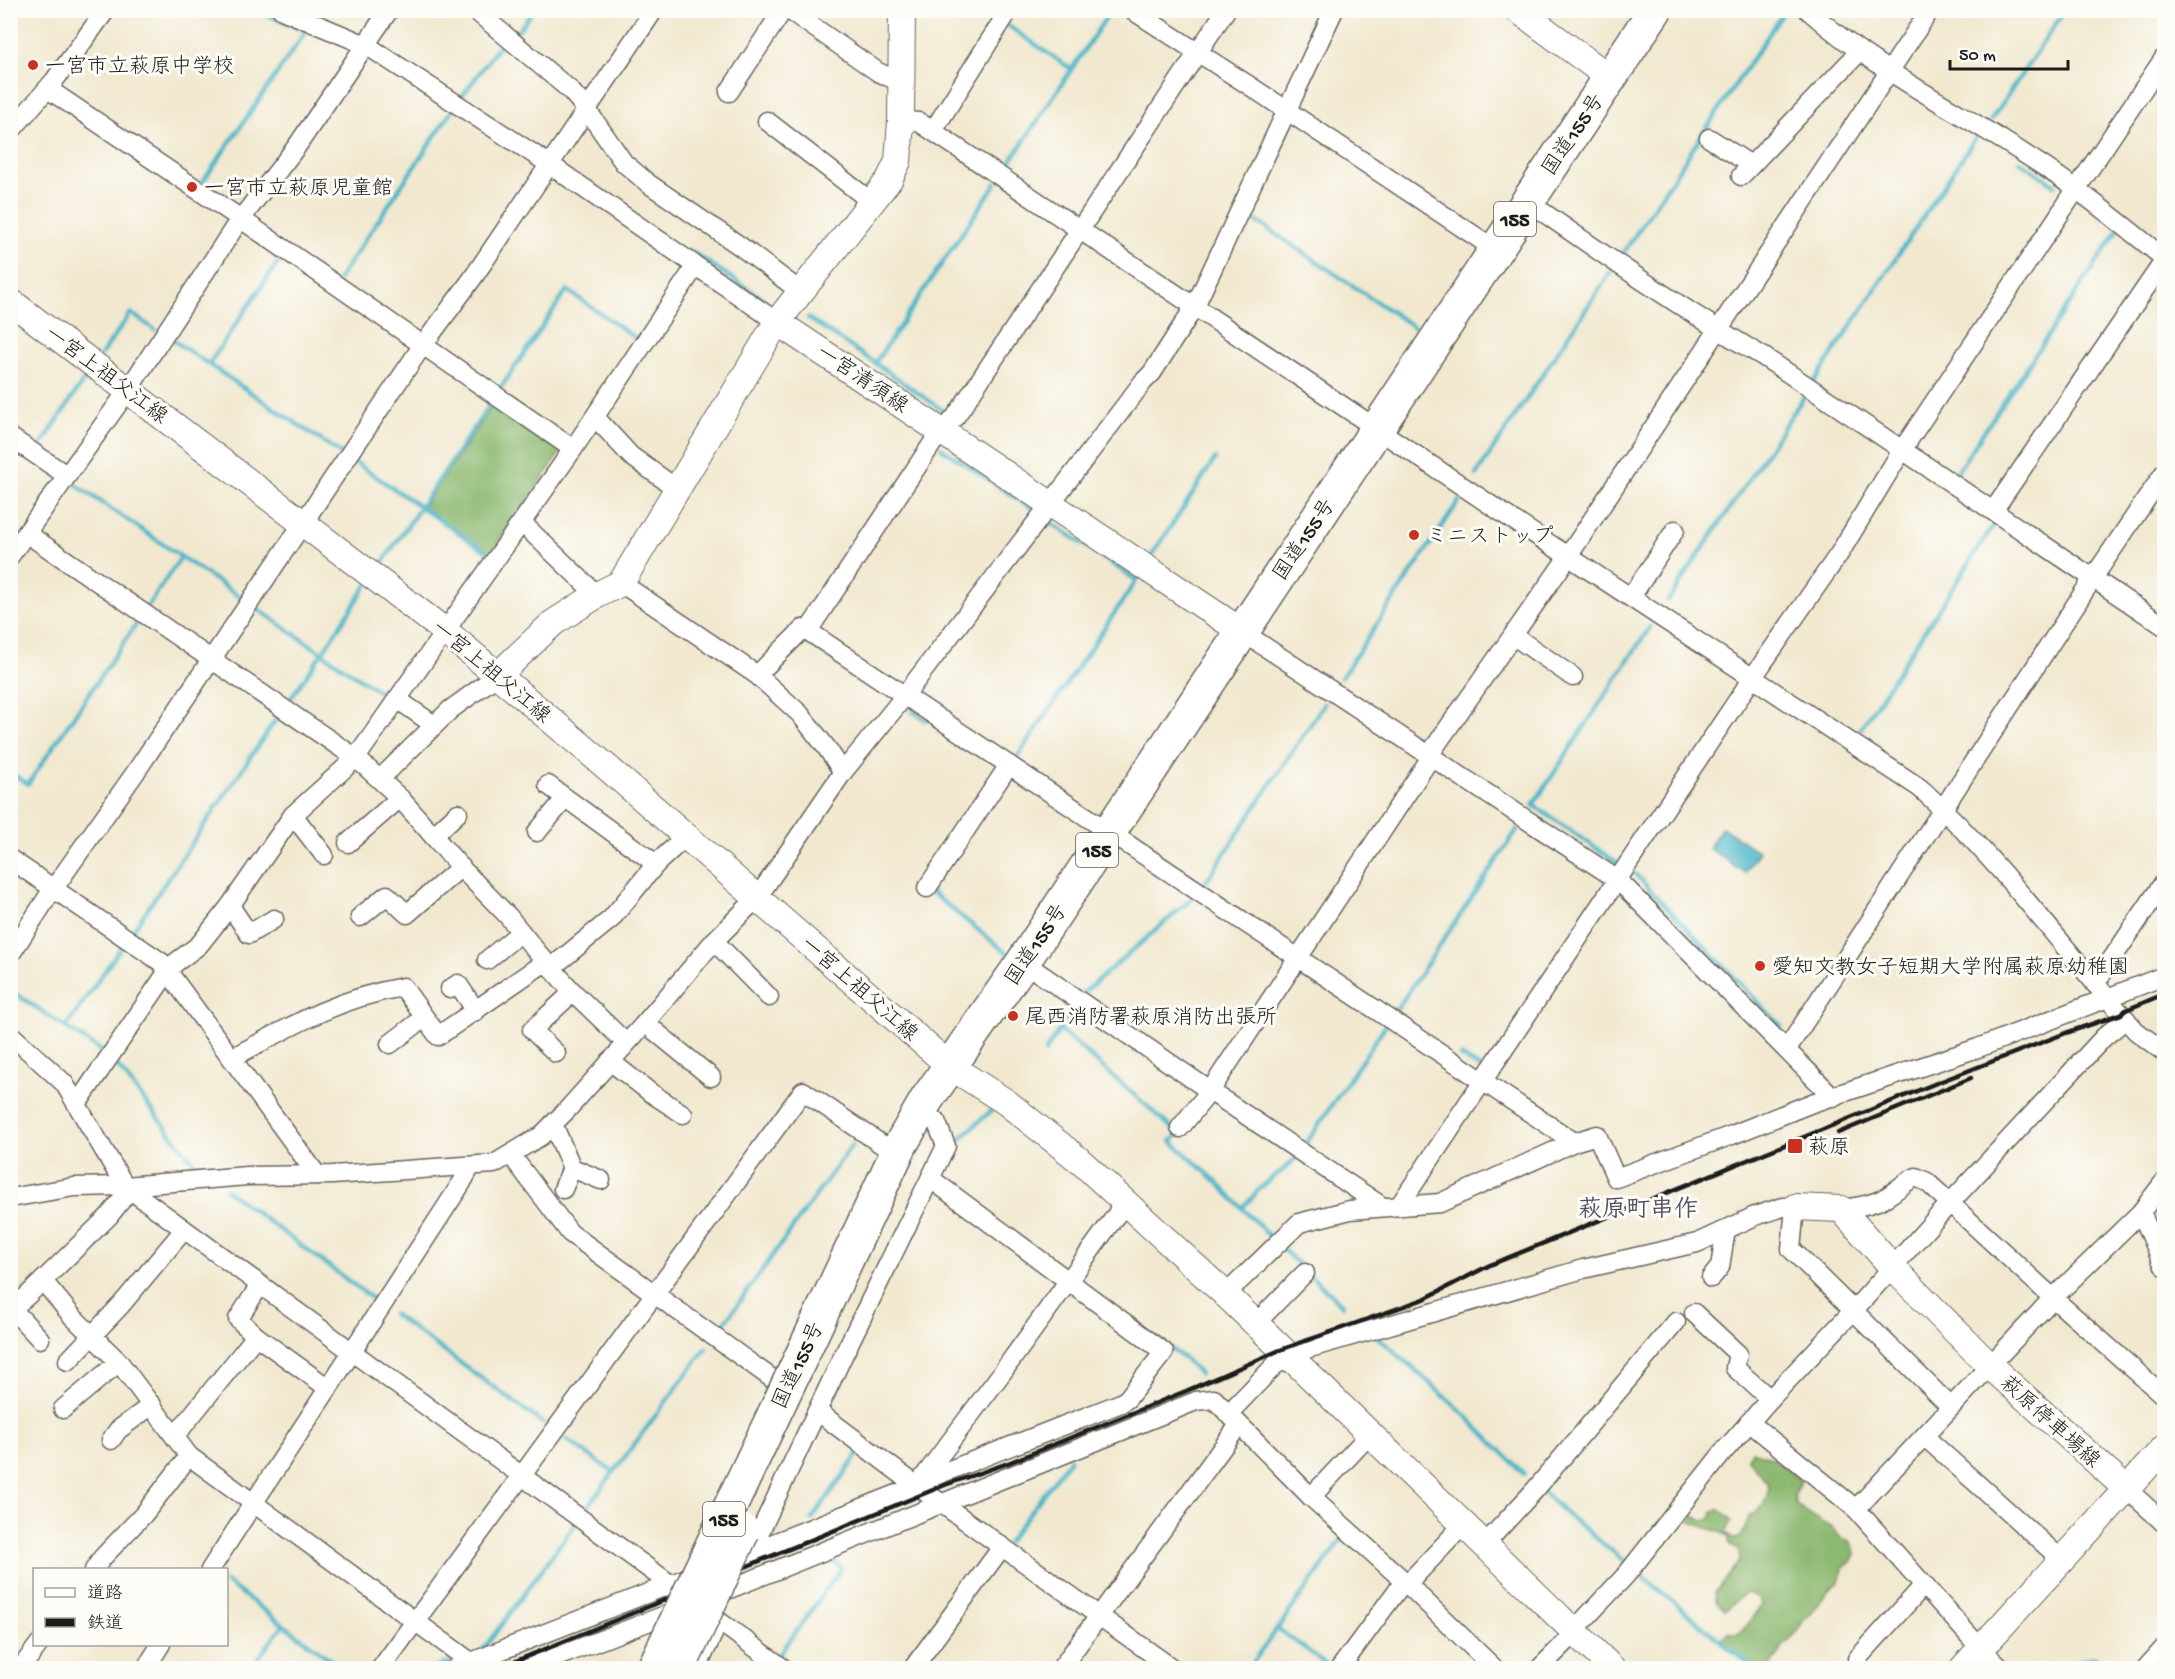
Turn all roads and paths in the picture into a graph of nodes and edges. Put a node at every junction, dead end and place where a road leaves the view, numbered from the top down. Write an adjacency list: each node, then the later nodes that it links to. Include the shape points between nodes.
1 (106, 10): 24 (street)
2 (282, 10): 17 (street)
3 (389, 10): 17 (street)
4 (475, 10): 26 (street, via 570,90)
5 (654, 10): 26 (street)
6 (783, 10): 25 (street)
7 (789, 10): 23 (street, via 878,72)
8 (902, 10): 23 (main road)
9 (1009, 10): 30 (street)
10 (1132, 10): 19 (street)
11 (1226, 10): 19 (street)
12 (1335, 10): 27 (street)
13 (1518, 10): 22 (main road)
14 (1655, 10): 22 (highway, 国道155号 / 155)
15 (1808, 10): 18 (street)
16 (1930, 10): 21 (street)
17 (366, 45): 33 (street); 37 (street)
18 (1860, 51): 21 (street); 32 (street, via 1746,171)
19 (1199, 53): 27 (street); 38 (street)
20 (2164, 58): 34 (street)
21 (1890, 72): 34 (street); 46 (street)
22 (1610, 78): 35 (highway, 国道155号 / 155)
23 (902, 83): 29 (main road)
24 (48, 89): 31 (street); 37 (street)
25 (729, 92)
26 (587, 110): 33 (street); 42 (street, via 624,163)
27 (1287, 111): 39 (street); 44 (street)
28 (767, 121): 36 (street)
29 (901, 121): 30 (street, via 919,122); 36 (main road, via 898,161)
30 (933, 131): 38 (street)
31 (10, 132)
32 (1709, 138)
33 (549, 164): 41 (street); 47 (street)
34 (2078, 189): 40 (street); 54 (street)
35 (1527, 201): 39 (highway, 国道155号 / 155); 46 (street)
36 (873, 203): 42 (main road)
37 (241, 219): 47 (street); 48 (street)
38 (1080, 229): 44 (street); 51 (street, via 956,416)
39 (1496, 250): 50 (highway, 国道155号 / 155)
40 (2164, 259): 59 (street)
41 (695, 267): 45 (street); 49 (street)
42 (801, 292): 45 (main road)
43 (10, 301): 48 (main road, 一宮上祖父江線)
44 (1195, 306): 50 (street); 58 (street, via 1152,373)
45 (777, 322): 51 (main road, 一宮清須線); 57 (main road)
46 (1718, 330): 54 (street); 65 (street)
47 (424, 345): 53 (street); 61 (street)
48 (128, 390): 56 (street); 61 (main road, 一宮上祖父江線)
49 (595, 417): 53 (street); 57 (street, via 631,456)
50 (1377, 428): 65 (street); 73 (highway, 国道155号 / 155)
51 (942, 431): 58 (main road, 一宮清須線); 72 (street)
52 (10, 437): 56 (street)
53 (573, 449): 60 (street)
54 (1902, 450): 59 (street); 79 (street, via 1839,554)
55 (2164, 473): 66 (street)
56 (66, 475): 63 (street)
57 (676, 489): 67 (main road)
58 (1051, 504): 73 (main road, 一宮清須線); 80 (street)
59 (1993, 511): 66 (street)
60 (522, 523): 68 (street); 71 (street)
61 (303, 524): 71 (main road, 一宮上祖父江線); 75 (street)
62 (1676, 530): 69 (street)
63 (26, 533): 64 (street); 75 (street)
64 (10, 556)
65 (1569, 556): 69 (street); 74 (street)
66 (2093, 578): 70 (street); 91 (street)
67 (621, 584): 68 (main road); 77 (street)
68 (597, 595): 76 (main road, via 553,623)
69 (1631, 597): 79 (street)
70 (2164, 626)
71 (445, 631): 76 (main road, 一宮上祖父江線); 81 (street)
72 (808, 631): 77 (street, via 803,629); 80 (street)
73 (1241, 632): 83 (street); 95 (highway, 国道155号 / 155)
74 (1514, 636): 78 (street); 83 (street)
75 (211, 658): 84 (street); 105 (street)
76 (498, 675): 82 (street); 97 (main road, 一宮上祖父江線)
77 (757, 675): 86 (street, via 800,714)
78 (1573, 677)
79 (1754, 677): 91 (street, via 1920,788); 103 (street)
80 (904, 696): 85 (street); 86 (street)
81 (397, 699): 82 (street); 84 (street)
82 (434, 725): 87 (street)
83 (1431, 755): 103 (street); 114 (street)
84 (356, 758): 87 (street); 93 (street)
85 (1009, 765): 95 (street); 106 (street)
86 (843, 772): 107 (street)
87 (380, 779): 89 (street)
88 (548, 786): 90 (street)
89 (400, 798): 96 (street); 98 (street)
90 (565, 799): 94 (street); 101 (street)
91 (1943, 809): 121 (street); 131 (street)
92 (458, 813): 96 (street)
93 (292, 815): 99 (street); 108 (street)
94 (537, 832)
95 (1109, 832): 114 (street); 116 (highway, 国道155号 / 155)
96 (433, 836): 102 (street)
97 (685, 837): 101 (street); 107 (main road, 一宮上祖父江線)
98 (348, 843)
99 (324, 855)
100 (10, 859): 105 (street)
101 (656, 864): 117 (street, via 611,920)
102 (460, 867): 109 (street, via 407,914 387,895); 111 (street)
103 (1618, 880): 131 (street); 138 (street)
104 (2164, 882): 121 (street)
105 (54, 888): 113 (street); 118 (street, via 161,962)
106 (927, 888)
107 (757, 898): 112 (street); 136 (main road, 一宮上祖父江線)
108 (230, 906): 110 (street, via 249,934); 118 (street, via 199,945)
109 (360, 917)
110 (274, 919)
111 (521, 932): 115 (street); 117 (street)
112 (714, 941): 123 (street); 127 (street)
113 (10, 955)
114 (1299, 957): 138 (street); 139 (street)
115 (487, 960)
116 (1023, 962): 136 (highway, 国道155号 / 155); 139 (street)
117 (548, 965): 122 (street); 124 (street)
118 (168, 971): 134 (street); 141 (street)
119 (2164, 976): 121 (street)
120 (450, 989): 124 (street, via 458,984)
121 (2101, 991): 126 (street); 140 (street, via 1978,1048)
122 (573, 992): 129 (street); 133 (street, via 532,1030)
123 (769, 997)
124 (476, 1011): 125 (street, via 438,1036)
125 (424, 1018): 130 (street); 134 (street, via 403,987 378,992 308,1017)
126 (2126, 1019): 132 (street); 159 (street, via 2104,1037)
127 (645, 1023): 129 (street); 137 (street)
128 (10, 1034): 141 (street, via 64,1083)
129 (626, 1043): 135 (street)
130 (390, 1044)
131 (1787, 1049): 140 (street)
132 (2164, 1052)
133 (556, 1053)
134 (232, 1058): 151 (street)
135 (610, 1061): 142 (street); 144 (street)
136 (951, 1067): 143 (highway, 国道155号 / 155); 147 (highway, 国道155号 / 155); 158 (main road, 一宮上祖父江線, via 1006,1102)
137 (711, 1077)
138 (1484, 1081): 146 (street); 160 (street)
139 (1210, 1091): 145 (street); 160 (street)
140 (1833, 1096): 146 (street, via 1616,1178 1597,1135)
141 (77, 1104): 155 (street)
142 (683, 1114)
143 (936, 1121): 152 (street, via 946,1146); 189 (highway, 国道155号 / 155)
144 (554, 1124): 148 (street); 150 (street)
145 (1180, 1128)
146 (1574, 1143): 160 (street, via 1440,1203)
147 (901, 1144): 173 (street, via 887,1148 803,1091); 189 (highway, 国道155号 / 155)
148 (511, 1155): 149 (street, via 494,1164); 173 (street, via 570,1233)
149 (471, 1166): 151 (street); 184 (street)
150 (572, 1168): 153 (street); 156 (street)
151 (317, 1175): 155 (street)
152 (931, 1179): 170 (street); 196 (street)
153 (601, 1180)
154 (2164, 1182): 163 (street)
155 (125, 1186): 157 (street, via 74,1187); 165 (street); 171 (street, via 124,1197 109,1216)
156 (563, 1190)
157 (10, 1198)
158 (1122, 1200): 170 (street); 174 (main road, 一宮上祖父江線)
159 (1949, 1203): 162 (street, via 1916,1177 1862,1207); 167 (street); 175 (street)
160 (1391, 1206): 174 (street, via 1350,1210 1299,1223)
161 (1795, 1206): 162 (main road); 164 (street, via 1755,1216); 177 (street, via 1791,1249)
162 (1841, 1209): 167 (main road, 萩原停車場線)
163 (2141, 1212): 166 (street); 175 (street)
164 (1726, 1229): 169 (street, via 1720,1267); 186 (street, via 1697,1243 1583,1269 1303,1350)
165 (183, 1231): 172 (street); 181 (street)
166 (2164, 1266)
167 (1892, 1267): 177 (street); 188 (main road, 萩原停車場線)
168 (1305, 1273): 180 (street)
169 (1711, 1278)
170 (1068, 1280): 206 (street); 206 (street, via 1164,1352 1121,1403)
171 (43, 1281): 176 (street); 181 (street)
172 (260, 1285): 182 (street, via 238,1319); 184 (street)
173 (655, 1293): 189 (street); 205 (street)
174 (1225, 1294): 180 (main road, 一宮上祖父江線)
175 (2053, 1298): 188 (street); 191 (street)
176 (11, 1309): 183 (street)
177 (1854, 1310): 192 (street); 194 (street)
178 (1694, 1313): 192 (street, via 1738,1354 1735,1368)
179 (1676, 1322): 214 (street)
180 (1256, 1325): 186 (main road, 一宮上祖父江線)
181 (94, 1336): 185 (street); 187 (street)
182 (256, 1336): 190 (street); 200 (street)
183 (40, 1339)
184 (352, 1351): 190 (street); 205 (street)
185 (68, 1361)
186 (1292, 1361): 197 (street, via 1277,1363); 199 (main road, 一宮上祖父江線)
187 (119, 1362): 193 (street); 195 (street)
188 (1990, 1366): 194 (street); 207 (main road, 萩原停車場線)
189 (794, 1375): 221 (street); 241 (highway, 国道155号 / 155, bridge); 242 (highway, 国道155号 / 155, bridge)
190 (328, 1389): 209 (street)
191 (2164, 1396)
192 (1770, 1400): 198 (street)
193 (152, 1405): 200 (street); 202 (street, via 118,1430)
194 (1951, 1407): 201 (street)
195 (63, 1409)
196 (817, 1411): 206 (street); 216 (street)
197 (1234, 1420): 208 (street); 210 (street, via 1214,1399 1196,1401); 226 (street)
198 (1749, 1422): 211 (street); 229 (street, via 1626,1575)
199 (1369, 1435): 208 (street); 213 (main road, 一宮上祖父江線)
200 (175, 1436): 204 (street)
201 (1925, 1437): 211 (street); 217 (street)
202 (111, 1440)
203 (2164, 1448): 207 (main road)
204 (189, 1456): 209 (street); 218 (street)
205 (522, 1476): 221 (street); 228 (street)
206 (917, 1486): 210 (street); 216 (street)
207 (2127, 1489): 212 (street); 217 (main road)
208 (1311, 1497): 220 (street)
209 (253, 1503): 219 (street); 228 (street)
210 (942, 1503): 215 (street); 223 (street)
211 (1856, 1509): 222 (street)
212 (2164, 1523)
213 (1463, 1525): 214 (main road, 一宮上祖父江線); 220 (street, via 1411,1580)
214 (1484, 1545): 229 (main road, 一宮上祖父江線)
215 (1002, 1547): 226 (street); 244 (street)
216 (751, 1552): 221 (street); 223 (street)
217 (2062, 1560): 233 (main road)
218 (95, 1568)
219 (211, 1568)
220 (1404, 1581): 247 (street); 248 (street)
221 (675, 1583): 225 (street); 235 (street)
222 (1924, 1585): 233 (street); 234 (street)
223 (734, 1588): 224 (street); 227 (street)
224 (694, 1604): 225 (street); 227 (street)
225 (666, 1615): 239 (street); 240 (street)
226 (1100, 1616): 245 (street); 246 (street)
227 (718, 1621): 242 (street); 243 (street)
228 (416, 1622): 235 (street); 238 (street)
229 (1574, 1632): 249 (street); 250 (main road, 一宮上祖父江線)
230 (38, 1646): 236 (street)
231 (160, 1646): 237 (street)
232 (2164, 1648): 253 (street)
233 (1981, 1649): 251 (main road); 252 (street)
234 (1857, 1659)
235 (469, 1667)
236 (21, 1668)
237 (146, 1668)
238 (381, 1668)
239 (528, 1668)
240 (641, 1668)
241 (654, 1668)
242 (691, 1668)
243 (783, 1668)
244 (913, 1668)
245 (1061, 1668)
246 (1172, 1668)
247 (1340, 1668)
248 (1494, 1668)
249 (1540, 1668)
250 (1612, 1668)
251 (1963, 1668)
252 (2002, 1668)
253 (2146, 1668)

